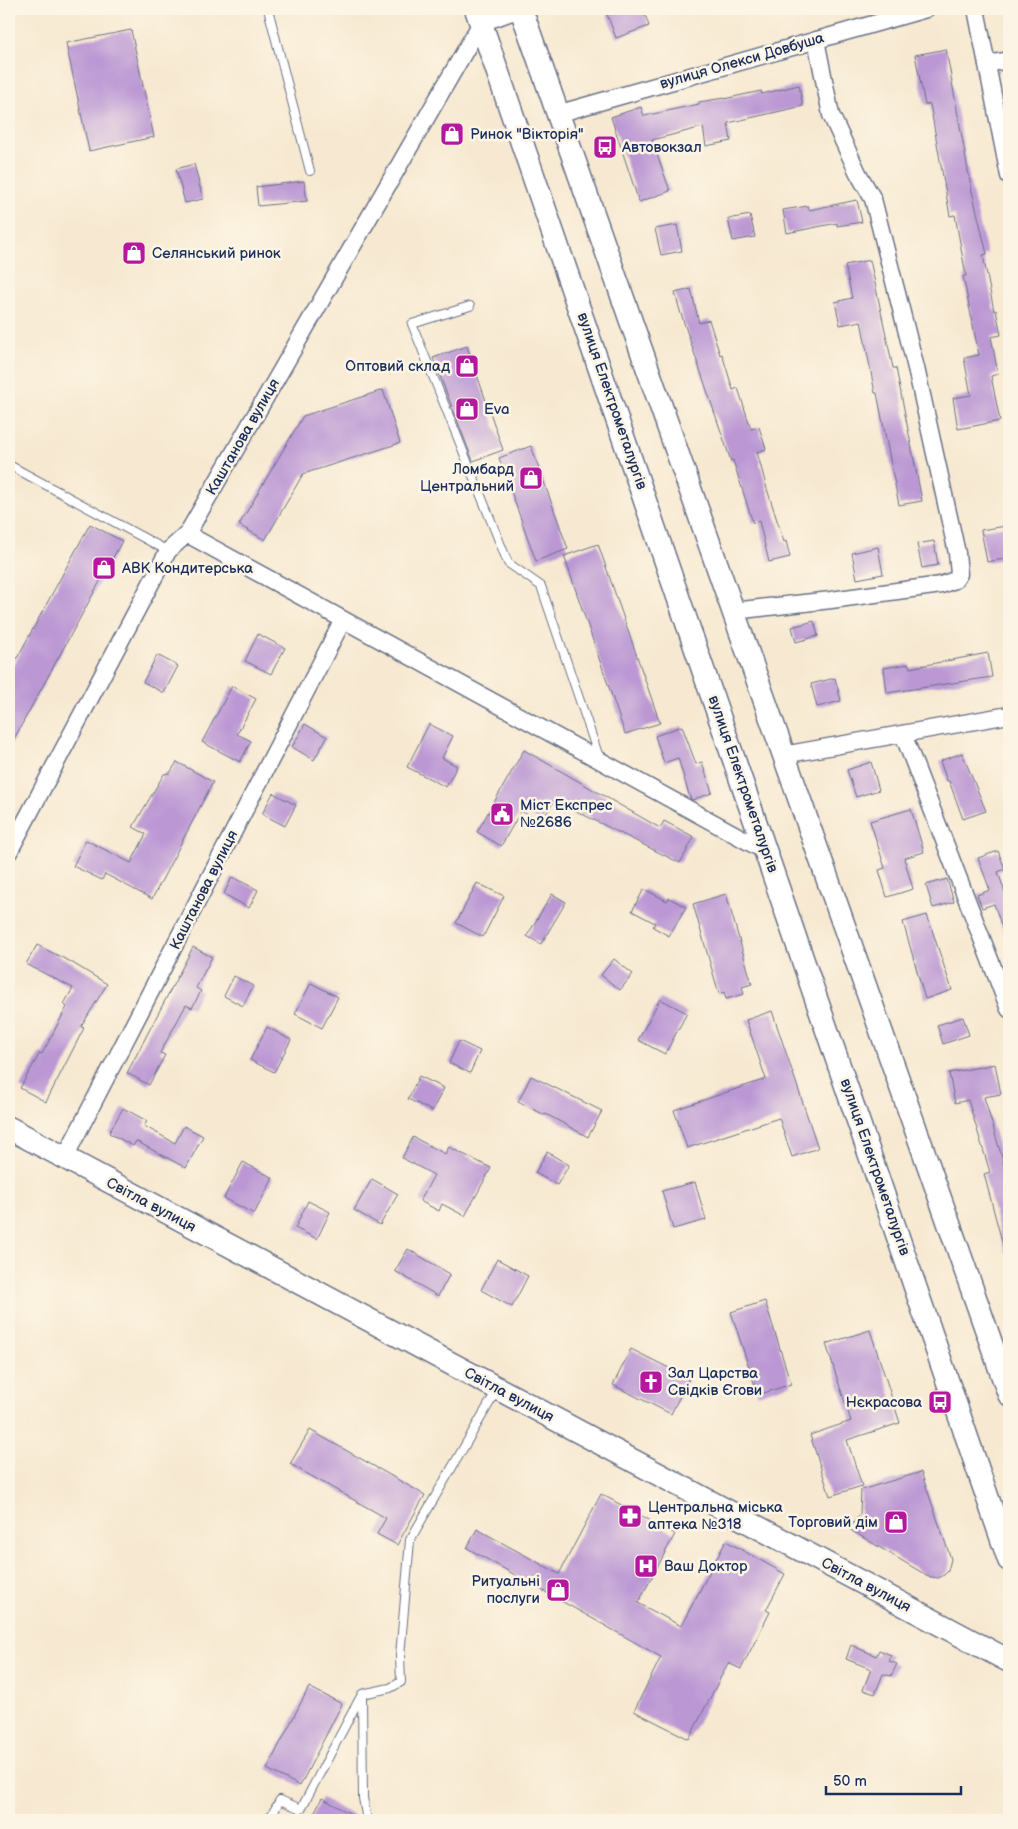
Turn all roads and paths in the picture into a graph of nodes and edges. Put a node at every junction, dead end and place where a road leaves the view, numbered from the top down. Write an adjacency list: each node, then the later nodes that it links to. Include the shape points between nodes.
1 (268, 9): 10 (lane)
2 (520, 9): 5 (street); 9 (main road)
3 (926, 9): 6 (street, вулиця Олекси Довбуша)
4 (976, 9): 8 (street)
5 (479, 16): 14 (street, Каштанова вулиця); 23 (main road, вулиця Електрометалургів)
6 (816, 40): 9 (street, вулиця Олекси Довбуша); 16 (street, via 831,115 873,199 916,368 959,574 955,580 941,586)
7 (1009, 60): 8 (street)
8 (987, 64): 11 (street)
9 (557, 114): 16 (main road)
10 (310, 171)
11 (1009, 176)
12 (470, 306): 21 (lane, via 412,324 508,563 541,586)
13 (9, 465): 15 (lane)
14 (187, 534): 15 (street, Каштанова вулиця); 17 (street)
15 (168, 551): 22 (street, Каштанова вулиця)
16 (733, 611): 20 (main road)
17 (343, 620): 21 (street); 26 (street, Каштанова вулиця)
18 (1009, 716): 19 (street)
19 (903, 734): 20 (street); 24 (street)
20 (783, 754): 28 (main road)
21 (601, 761): 23 (street)
22 (9, 852)
23 (767, 852): 29 (main road, вулиця Електрометалургів)
24 (1009, 1009)
25 (9, 1128): 26 (main road, Світла вулиця)
26 (64, 1159): 27 (main road, Світла вулиця)
27 (497, 1389): 30 (main road, Світла вулиця); 31 (lane, via 410,1540 400,1656 401,1682)
28 (1009, 1394)
29 (1009, 1560)
30 (1009, 1661)
31 (362, 1694): 32 (lane, via 301,1809 280,1800); 33 (lane, via 363,1798)
32 (269, 1820)
33 (367, 1820)

